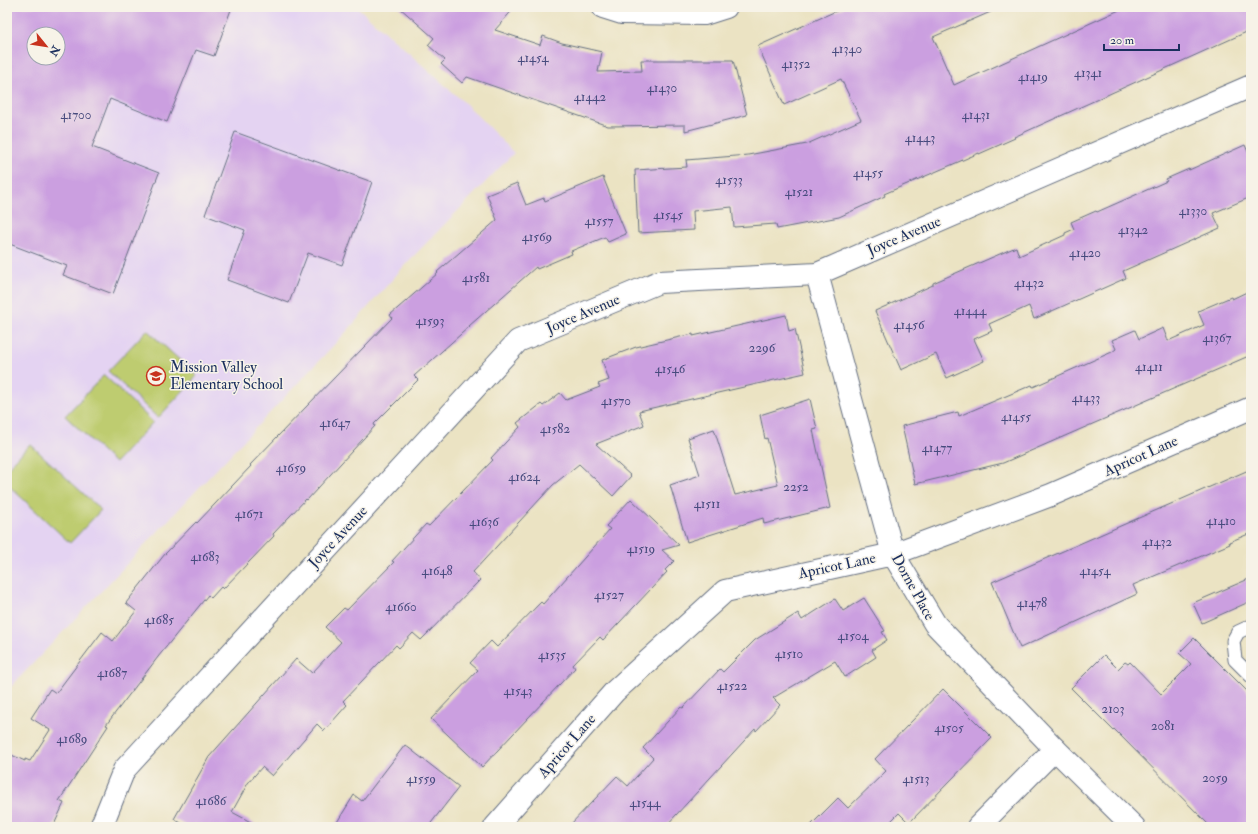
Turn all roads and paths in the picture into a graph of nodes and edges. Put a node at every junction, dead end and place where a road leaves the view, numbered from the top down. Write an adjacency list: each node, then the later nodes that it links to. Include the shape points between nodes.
1 (603, 7): 2 (street, via 622,13 704,14)
2 (726, 7)
3 (1251, 86): 4 (street, Joyce Avenue)
4 (817, 274): 6 (street, Dorne Place); 10 (street, Joyce Avenue, via 659,282 518,341 124,770)
5 (1251, 408): 6 (street, Apricot Lane, via 1051,495)
6 (893, 554): 9 (street, Dorne Place, via 934,624); 11 (street, Apricot Lane, via 725,591 615,691)
7 (1251, 626): 8 (lane, via 1238,632 1233,641 1235,660)
8 (1251, 676)
9 (1055, 749): 12 (street); 13 (street, Dorne Place)
10 (101, 827)
11 (495, 827)
12 (978, 827)
13 (1134, 827)

